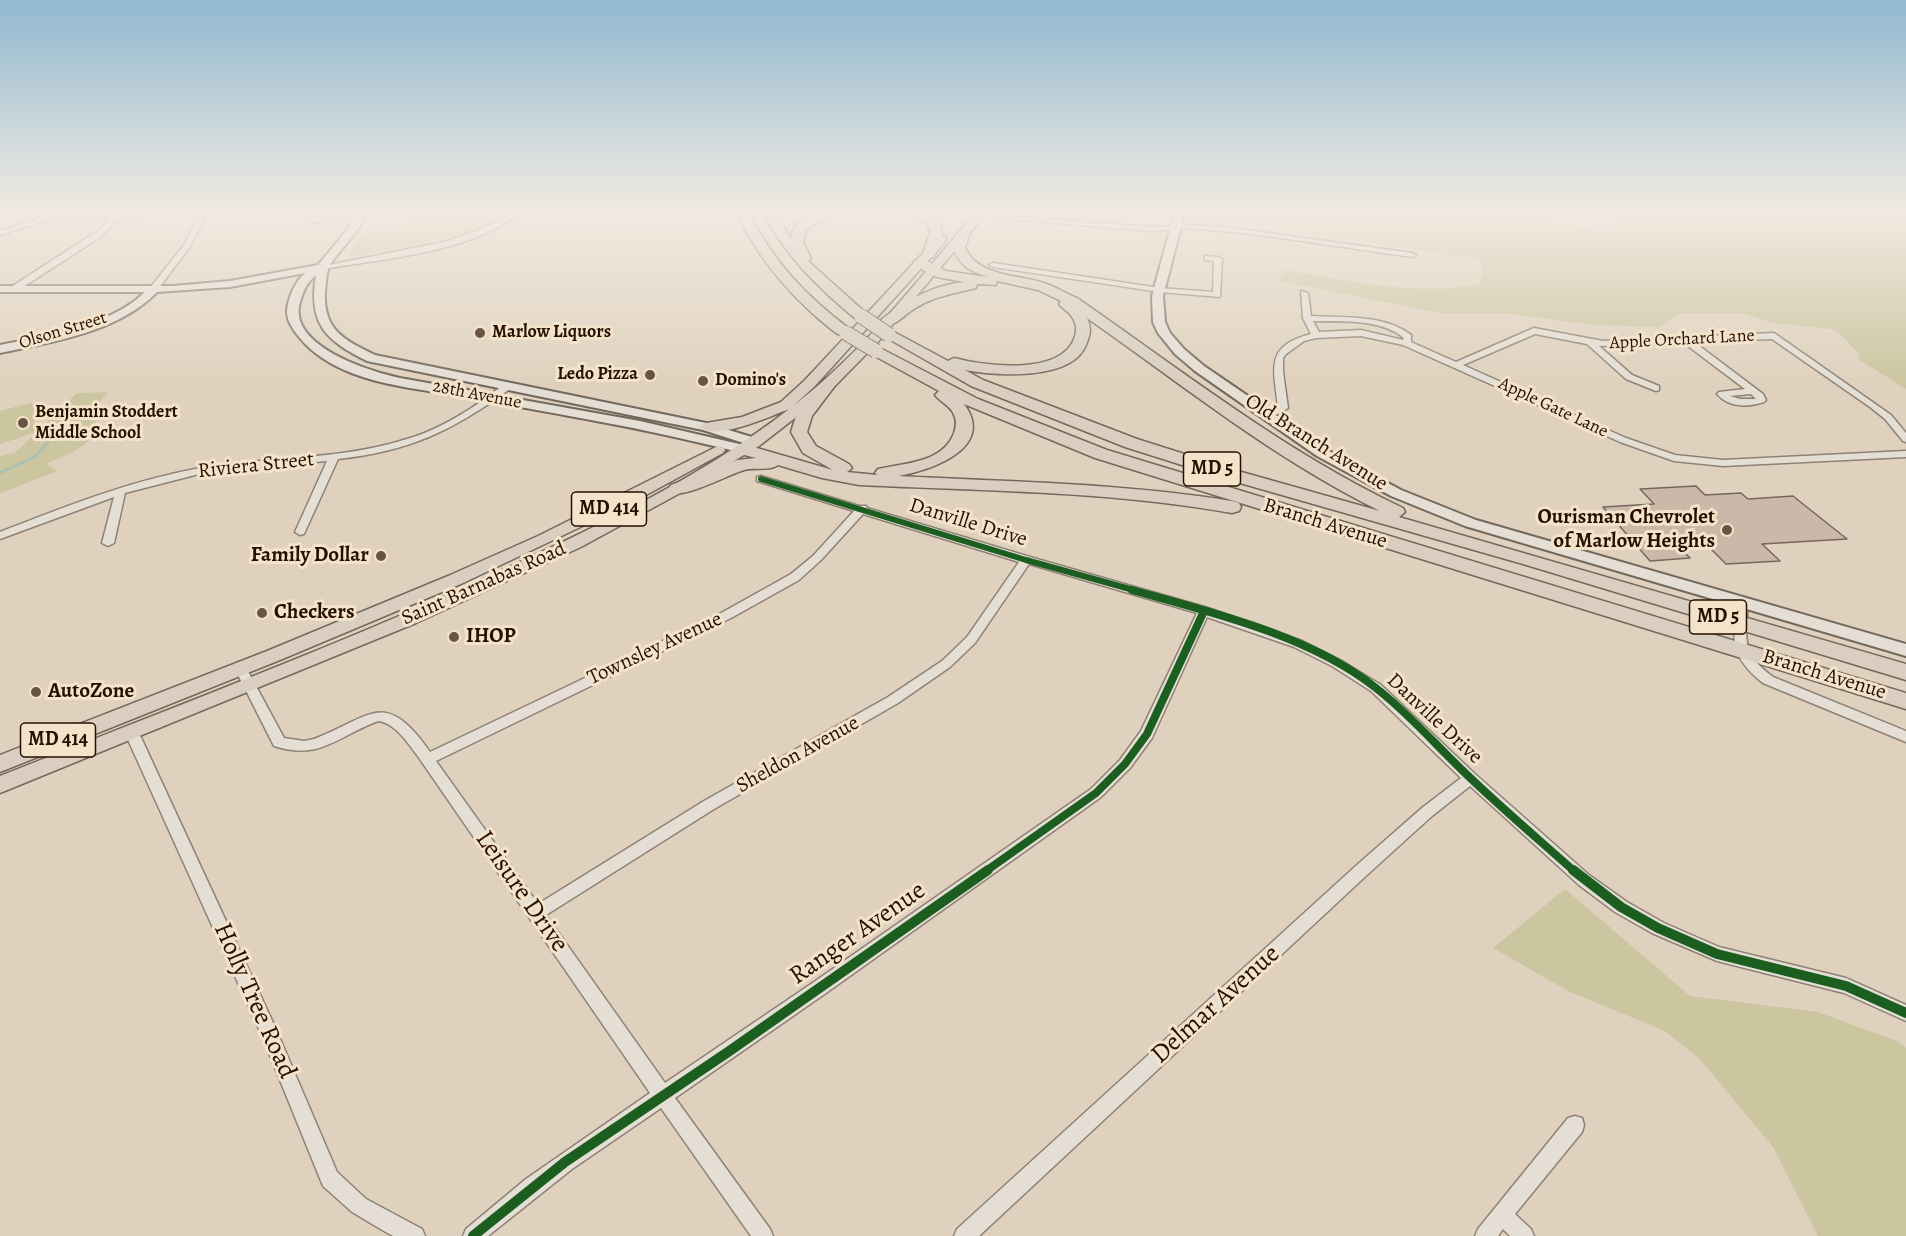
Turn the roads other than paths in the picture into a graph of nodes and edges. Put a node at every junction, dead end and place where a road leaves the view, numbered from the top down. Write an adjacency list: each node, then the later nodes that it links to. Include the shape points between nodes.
1 (45, 269): 21 (street)
2 (170, 269): 22 (street)
3 (314, 269): 16 (street)
4 (320, 269): 17 (street, 28th Avenue)
5 (323, 269): 35 (street, 28th Avenue, via 318,311 324,325 340,342 393,364)
6 (776, 269): 33 (highway, Branch Avenue / MD 5, bridge, via 819,314)
7 (808, 269): 18 (highway, Branch Avenue / MD 5)
8 (813, 269): 18 (highway)
9 (921, 269): 40 (main road, Saint Barnabas Road / MD 414)
10 (923, 269): 26 (main road, Saint Barnabas Road / MD 414)
11 (935, 269): 19 (highway, via 942,274)
12 (978, 269): 58 (highway, via 1042,287 1072,301 1329,480 1425,524)
13 (1018, 269): 23 (street)
14 (1166, 269): 23 (street, Old Branch Avenue)
15 (1218, 269): 23 (street, via 1217,295)
16 (287, 274): 17 (street); 22 (street, via 230,284)
17 (306, 278): 39 (street, 28th Avenue, via 291,313 300,332 314,346 382,377)
18 (821, 282): 26 (highway, Branch Avenue / MD 5, bridge, via 861,316)
19 (1016, 286): 26 (highway, via 983,284 944,289 918,298); 31 (highway, via 1046,294 1073,309 1084,328 1078,348 1050,363 1007,371 966,367)
20 (0, 289): 21 (street)
21 (14, 289): 22 (street)
22 (153, 290): 32 (street, Olson Street, via 135,306 87,327)
23 (1160, 290): 41 (street, Old Branch Avenue, via 1157,311 1170,340 1184,355)
24 (1304, 293): 25 (street)
25 (1307, 318): 27 (street); 29 (street, via 1390,325 1405,332)
26 (888, 328): 31 (highway, Branch Avenue / MD 5); 36 (main road, Saint Barnabas Road / MD 414)
27 (1316, 335): 29 (street, Apple Gate Lane, via 1361,333); 41 (street, Apple Gate Lane, via 1301,339 1282,352 1279,372 1283,408)
28 (1686, 340): 30 (street, Apple Orchard Lane); 38 (street); 43 (street, Apple Orchard Lane, via 1774,336 1873,405)
29 (1406, 343): 34 (street, Apple Gate Lane)
30 (1591, 343): 34 (street, Apple Orchard Lane, via 1534,331); 37 (street, via 1629,377)
31 (906, 345): 58 (highway, Branch Avenue / MD 5, via 987,388 1131,443)
32 (0, 349)
33 (893, 362): 48 (highway, via 961,410 963,432 945,455 926,464 883,473); 56 (highway, Branch Avenue / MD 5, via 972,402 1101,454)
34 (1456, 365): 45 (street, Apple Gate Lane, via 1631,444 1674,458 1723,463)
35 (507, 387): 39 (street, Riviera Street); 42 (street, 28th Avenue)
36 (826, 387): 44 (main road, Saint Barnabas Road / MD 414); 48 (highway, via 804,416 799,432 809,449)
37 (1656, 388)
38 (1753, 391)
39 (491, 398): 44 (street, 28th Avenue); 46 (street, Riviera Street, via 429,434 386,448)
40 (786, 405): 42 (main road, via 736,425); 44 (main road, Saint Barnabas Road / MD 414)
41 (1268, 416): 59 (street, Old Branch Avenue, via 1319,451 1422,505 1510,537)
42 (706, 427): 44 (street, 28th Avenue)
43 (1906, 439)
44 (741, 444): 47 (highway); 48 (highway); 50 (main road, Saint Barnabas Road / MD 414); 65 (main road, Saint Barnabas Road / MD 414, via 548,539)
45 (1906, 454)
46 (334, 457): 51 (street, Riviera Street, via 225,467); 53 (street)
47 (795, 464): 50 (highway, via 743,464); 56 (highway, via 859,480 1170,497 1273,515)
48 (852, 471)
49 (761, 479): 52 (street, Danville Drive)
50 (677, 489): 65 (main road, Saint Barnabas Road / MD 414, via 525,567 410,619)
51 (121, 490): 54 (street, Riviera Street); 55 (street)
52 (862, 508): 57 (street, Danville Drive); 69 (street, Townsley Avenue, via 817,558 775,590)
53 (300, 532)
54 (0, 536)
55 (108, 543)
56 (1439, 558): 62 (highway, Branch Avenue / MD 5)
57 (1026, 560): 60 (street, Danville Drive); 73 (street, Sheldon Avenue, via 971,640 931,675 861,720 709,805)
58 (1530, 560): 61 (highway, Branch Avenue / MD 5)
59 (1742, 602): 61 (street); 63 (street, Old Branch Avenue)
60 (1204, 611): 71 (street, Danville Drive, via 1287,640 1336,663 1376,688); 75 (street, Ranger Avenue, via 1147,734 1096,793)
61 (1741, 624): 62 (street); 64 (highway, Branch Avenue / MD 5)
62 (1740, 648): 66 (highway, Branch Avenue / MD 5); 68 (street, via 1746,661 1768,680)
63 (1906, 650)
64 (1906, 672)
65 (244, 675): 67 (main road, Saint Barnabas Road / MD 414); 69 (street, Leisure Drive, via 279,742 310,746 367,719 385,716 399,724); 70 (main road, Saint Barnabas Road / MD 414)
66 (1906, 700)
67 (131, 731): 72 (main road, Saint Barnabas Road / MD 414); 78 (street, Holly Tree Road, via 330,1179 346,1197 373,1216)
68 (1906, 737)
69 (427, 759): 73 (street, Leisure Drive)
70 (0, 764)
71 (1470, 778): 74 (street, Danville Drive, via 1584,880 1658,928 1717,954 1846,986); 81 (street, Delmar Avenue, via 1363,869)
72 (0, 785)
73 (536, 913): 75 (street, Leisure Drive)
74 (1906, 1013)
75 (662, 1097): 79 (street, Ranger Avenue, via 573,1158); 80 (street, Leisure Drive)
76 (1575, 1125): 77 (street)
77 (1502, 1215): 82 (street); 83 (street)
78 (415, 1236)
79 (473, 1236)
80 (763, 1236)
81 (964, 1236)
82 (1485, 1236)
83 (1524, 1236)

